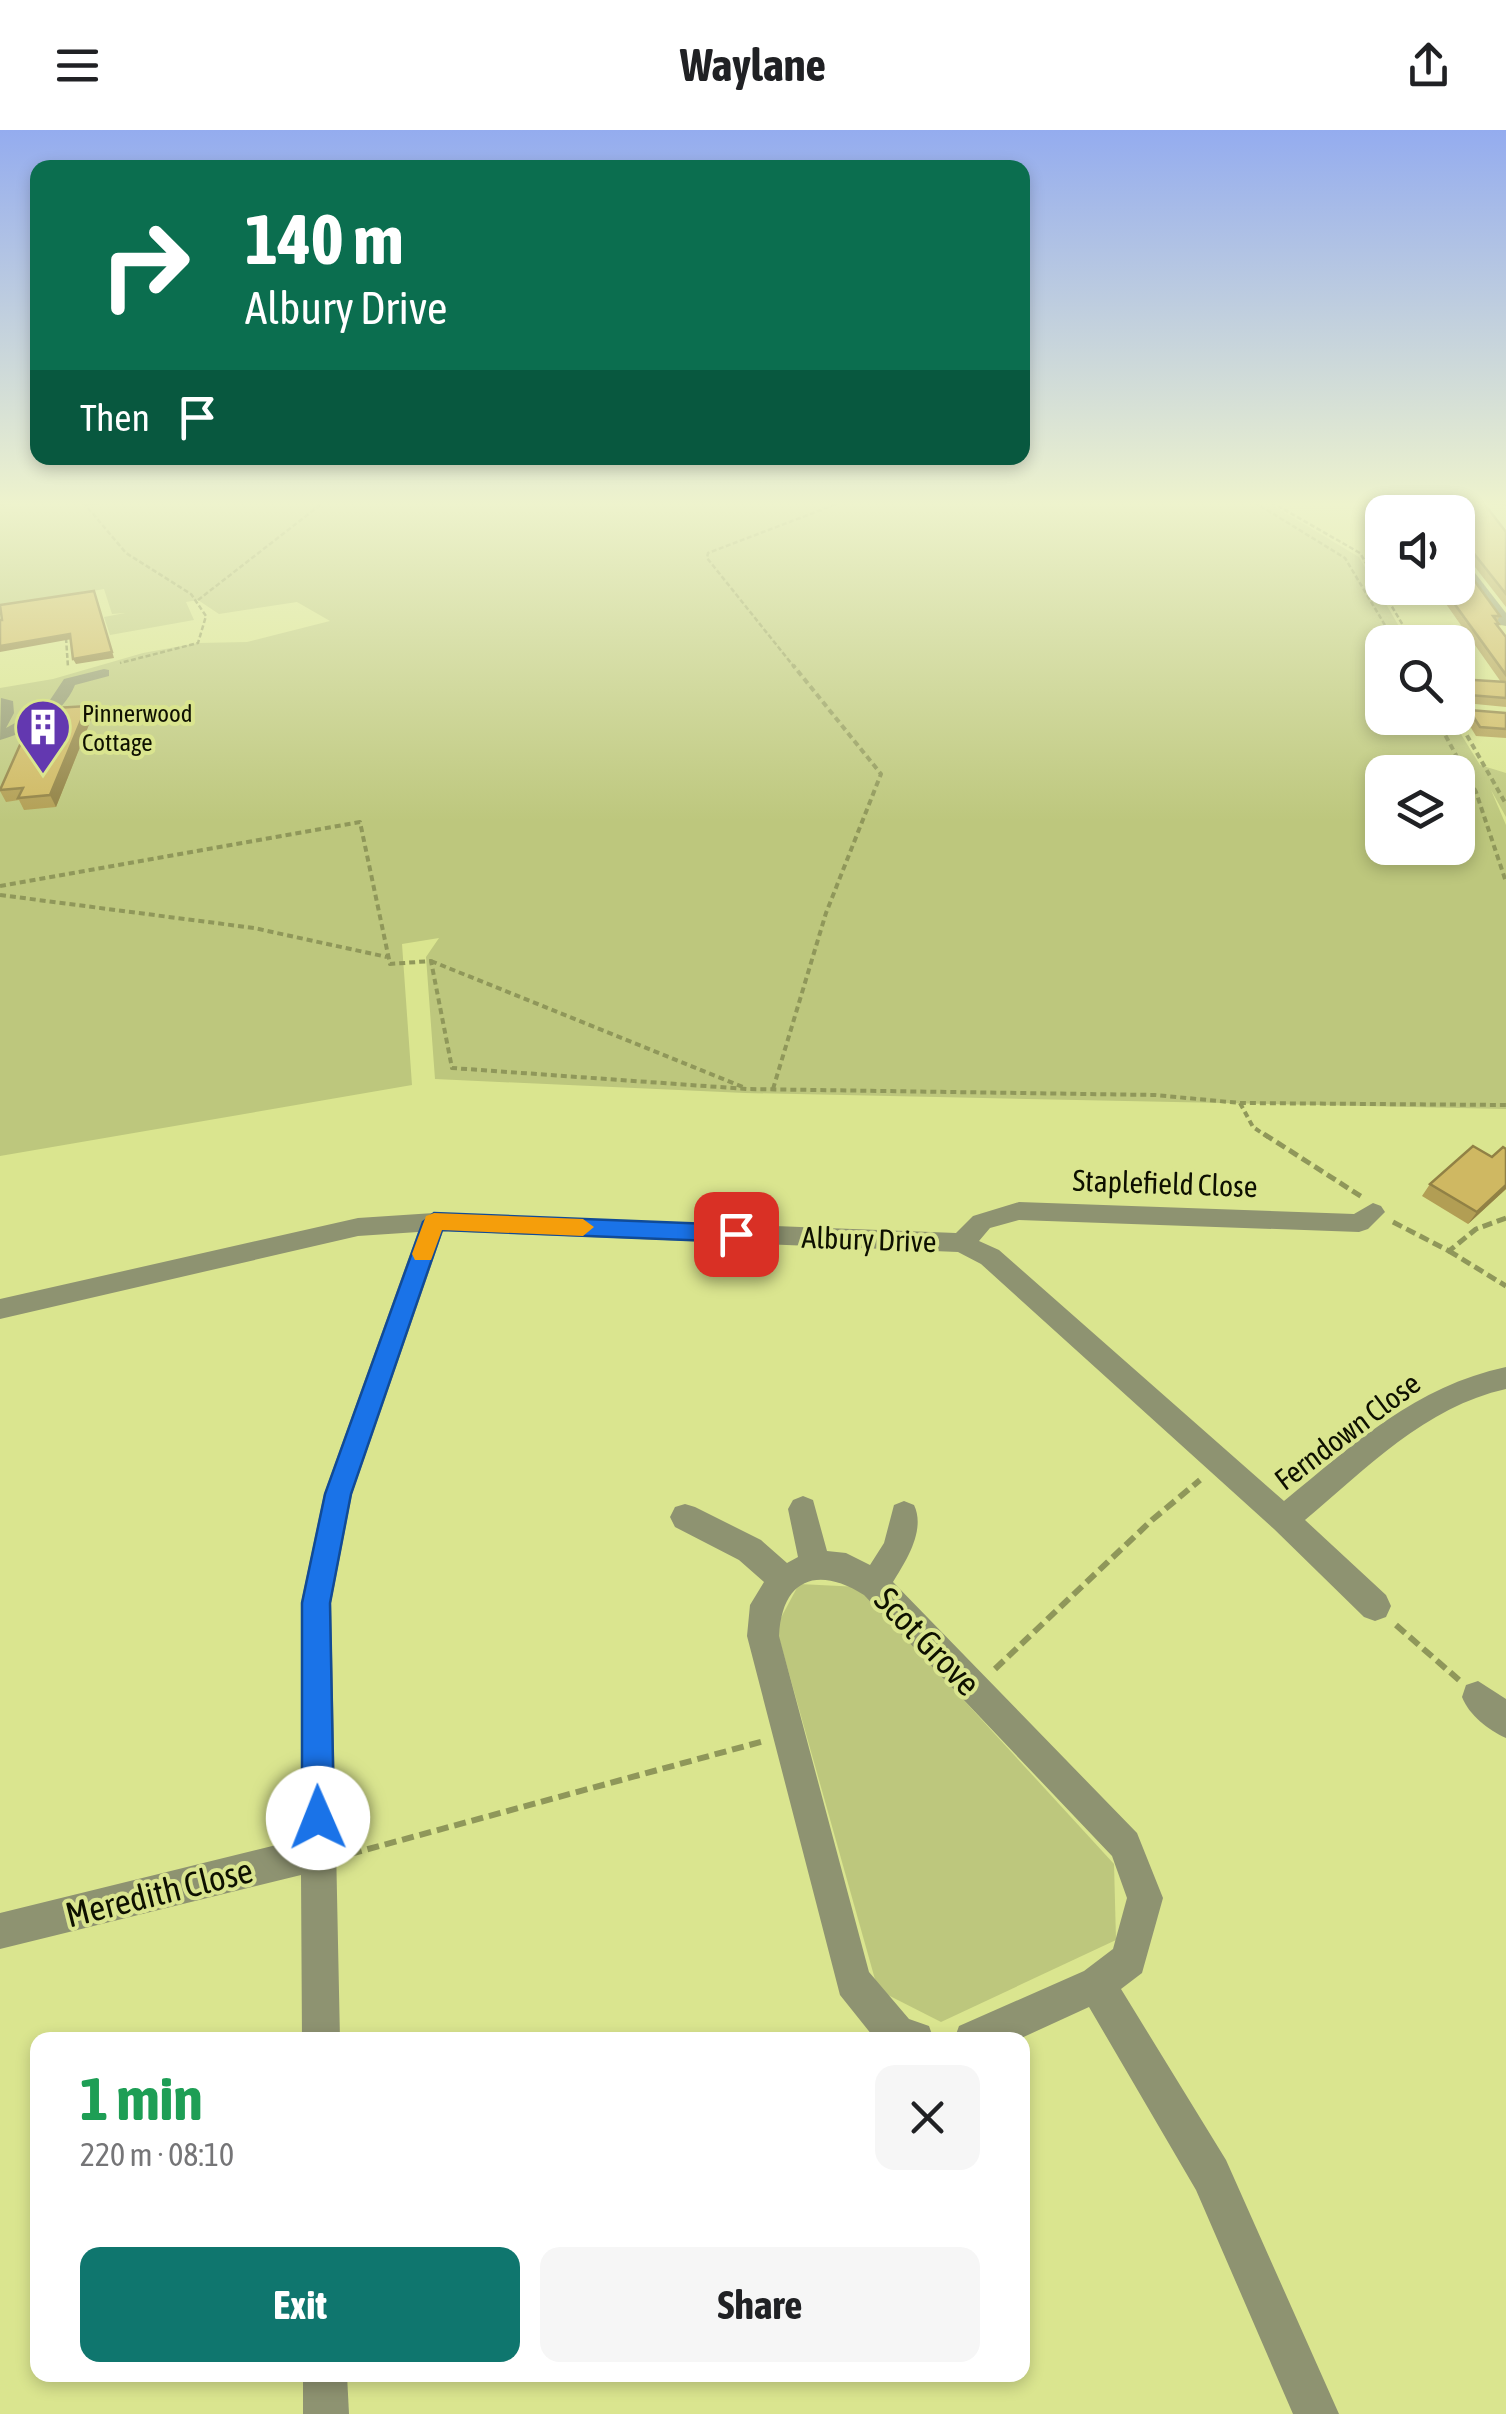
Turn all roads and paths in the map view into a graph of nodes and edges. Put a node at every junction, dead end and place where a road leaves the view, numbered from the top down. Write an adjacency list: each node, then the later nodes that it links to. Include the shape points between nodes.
1 (204, 609): 4 (path, via 206,628 198,643)
2 (748, 609): 18 (path, via 880,774 826,913)
3 (65, 625): 5 (path)
4 (108, 670): 8 (street, via 69,682 42,717)
5 (68, 676)
6 (6, 701): 7 (street, via 8,714)
7 (0, 725)
8 (0, 735)
9 (1445, 735): 12 (path, via 1476,792)
10 (1467, 735): 11 (path)
11 (1506, 804)
12 (1506, 882)
13 (0, 886): 15 (path, via 360,822)
14 (0, 895): 15 (path, via 254,928)
15 (388, 958): 16 (path, via 390,964)
16 (430, 961): 17 (path); 17 (path, via 452,1068)
17 (748, 1089): 18 (path)
18 (773, 1089): 19 (path, via 1155,1095)
19 (1240, 1103): 20 (path); 21 (path, via 1253,1127 1362,1196)
20 (1506, 1105)
21 (1374, 1212): 24 (street, Staplefield Close, via 1359,1223 1019,1210 982,1222); 25 (path)
22 (1506, 1218): 25 (path, via 1476,1229)
23 (434, 1222): 24 (street, Albury Drive); 27 (street, Albury Drive, via 358,1227); 42 (street, via 338,1494 316,1603)
24 (962, 1243): 29 (street, Albury Drive, via 990,1258)
25 (1450, 1251): 26 (path)
26 (1506, 1286)
27 (0, 1309)
28 (1506, 1378): 33 (street, Ferndown Close, via 1426,1405)
29 (1220, 1464): 33 (street, Albury Drive); 38 (path)
30 (803, 1510): 34 (street)
31 (904, 1514): 36 (street, via 898,1546)
32 (685, 1518): 35 (street, via 750,1550)
33 (1284, 1520): 37 (street, Albury Drive)
34 (815, 1564): 35 (street); 36 (street, Scot Grove, via 846,1567)
35 (784, 1580): 41 (street, via 765,1605 762,1636)
36 (875, 1584): 38 (street, Scot Grove)
37 (1375, 1606): 39 (path)
38 (974, 1688): 44 (street, Scot Grove, via 1125,1845 1145,1898 1129,1960)
39 (1478, 1696): 40 (street)
40 (1506, 1720)
41 (786, 1735): 42 (path); 46 (street, via 853,1982)
42 (318, 1858): 43 (street, Meredith Close); 45 (street)
43 (0, 1932)
44 (1096, 1984): 47 (street, Scot Grove); 50 (street, via 1211,2175)
45 (321, 2032)
46 (895, 2032)
47 (991, 2032)
48 (325, 2382): 49 (street)
49 (326, 2414)
50 (1316, 2414)

